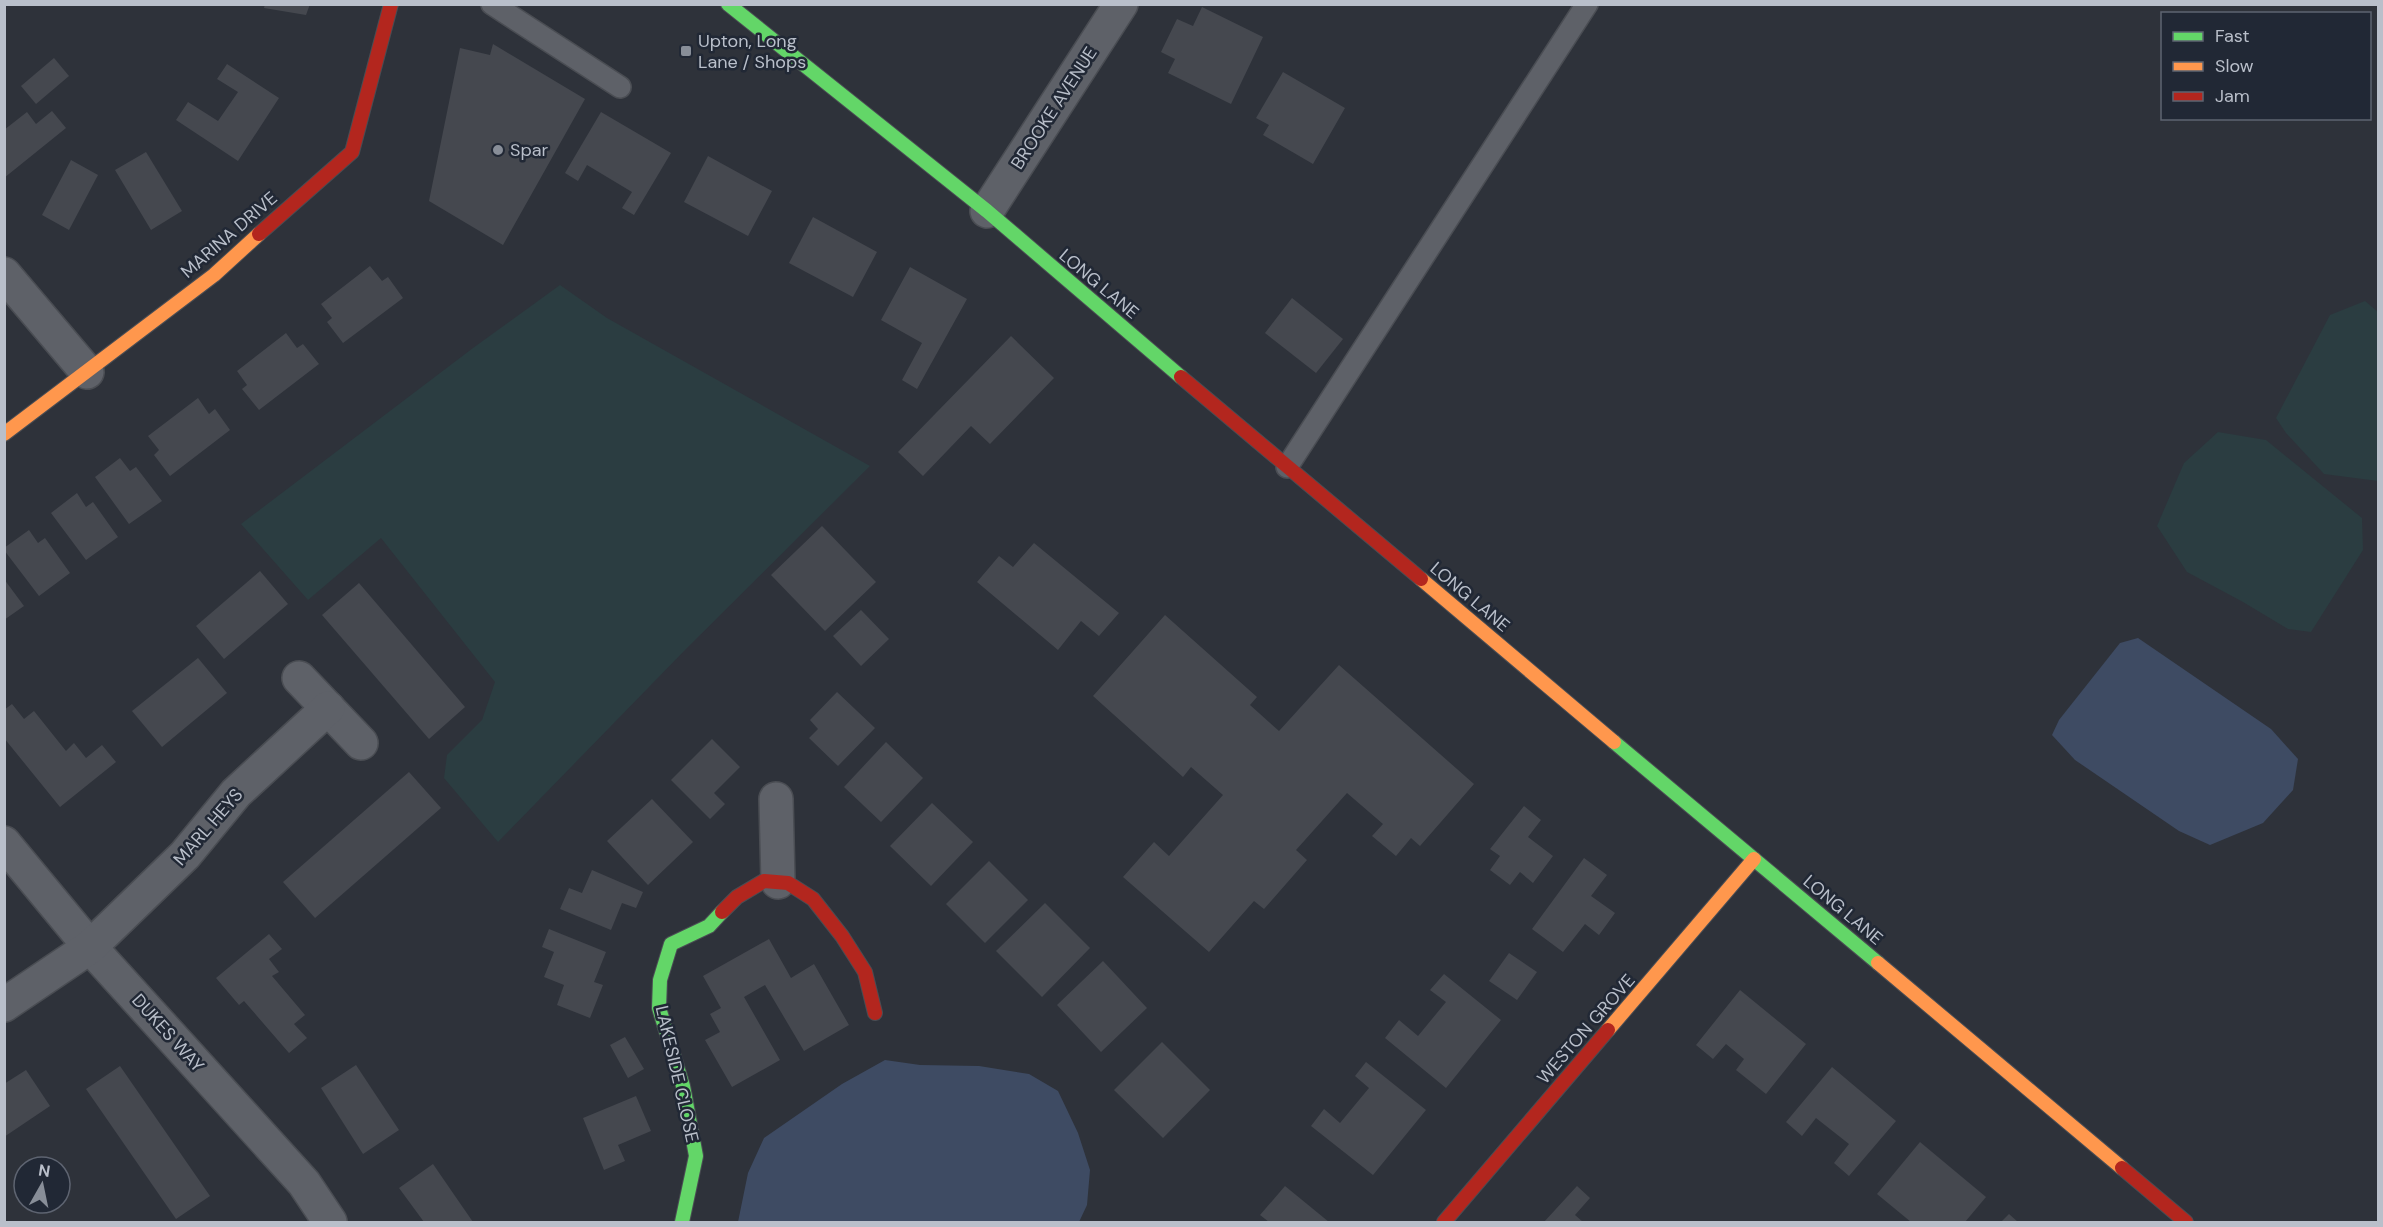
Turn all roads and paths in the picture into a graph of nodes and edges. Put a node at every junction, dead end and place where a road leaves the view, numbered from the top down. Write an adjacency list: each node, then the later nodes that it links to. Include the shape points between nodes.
1 (391, 4): 9 (main road, MARINA DRIVE, via 352,152 214,275)
2 (492, 4): 6 (lane)
3 (728, 4): 7 (main road, LONG LANE)
4 (1121, 4): 7 (street, BROOKE AVENUE)
5 (1587, 4): 11 (lane)
6 (620, 87)
7 (987, 211): 11 (main road, LONG LANE)
8 (4, 274): 9 (street)
9 (87, 372): 10 (main road, MARINA DRIVE)
10 (4, 434)
11 (1287, 466): 17 (main road, LONG LANE)
12 (299, 678): 13 (street)
13 (328, 708): 14 (street); 19 (street, MARL HEYS, via 236,793 185,855)
14 (361, 743)
15 (776, 798): 18 (street)
16 (4, 843): 19 (street, DUKES WAY)
17 (1754, 859): 24 (main road, WESTON GROVE); 25 (main road, LONG LANE)
18 (777, 882): 21 (main road, via 788,883 813,899 842,936 865,972); 23 (main road, LAKESIDE CLOSE, via 764,881 737,897 709,926 671,944 660,980 659,1008 683,1086 696,1156)
19 (90, 947): 20 (street, MARL HEYS); 22 (street, DUKES WAY, via 304,1184)
20 (4, 1005)
21 (875, 1013)
22 (330, 1222)
23 (682, 1222)
24 (1444, 1222)
25 (2186, 1222)

